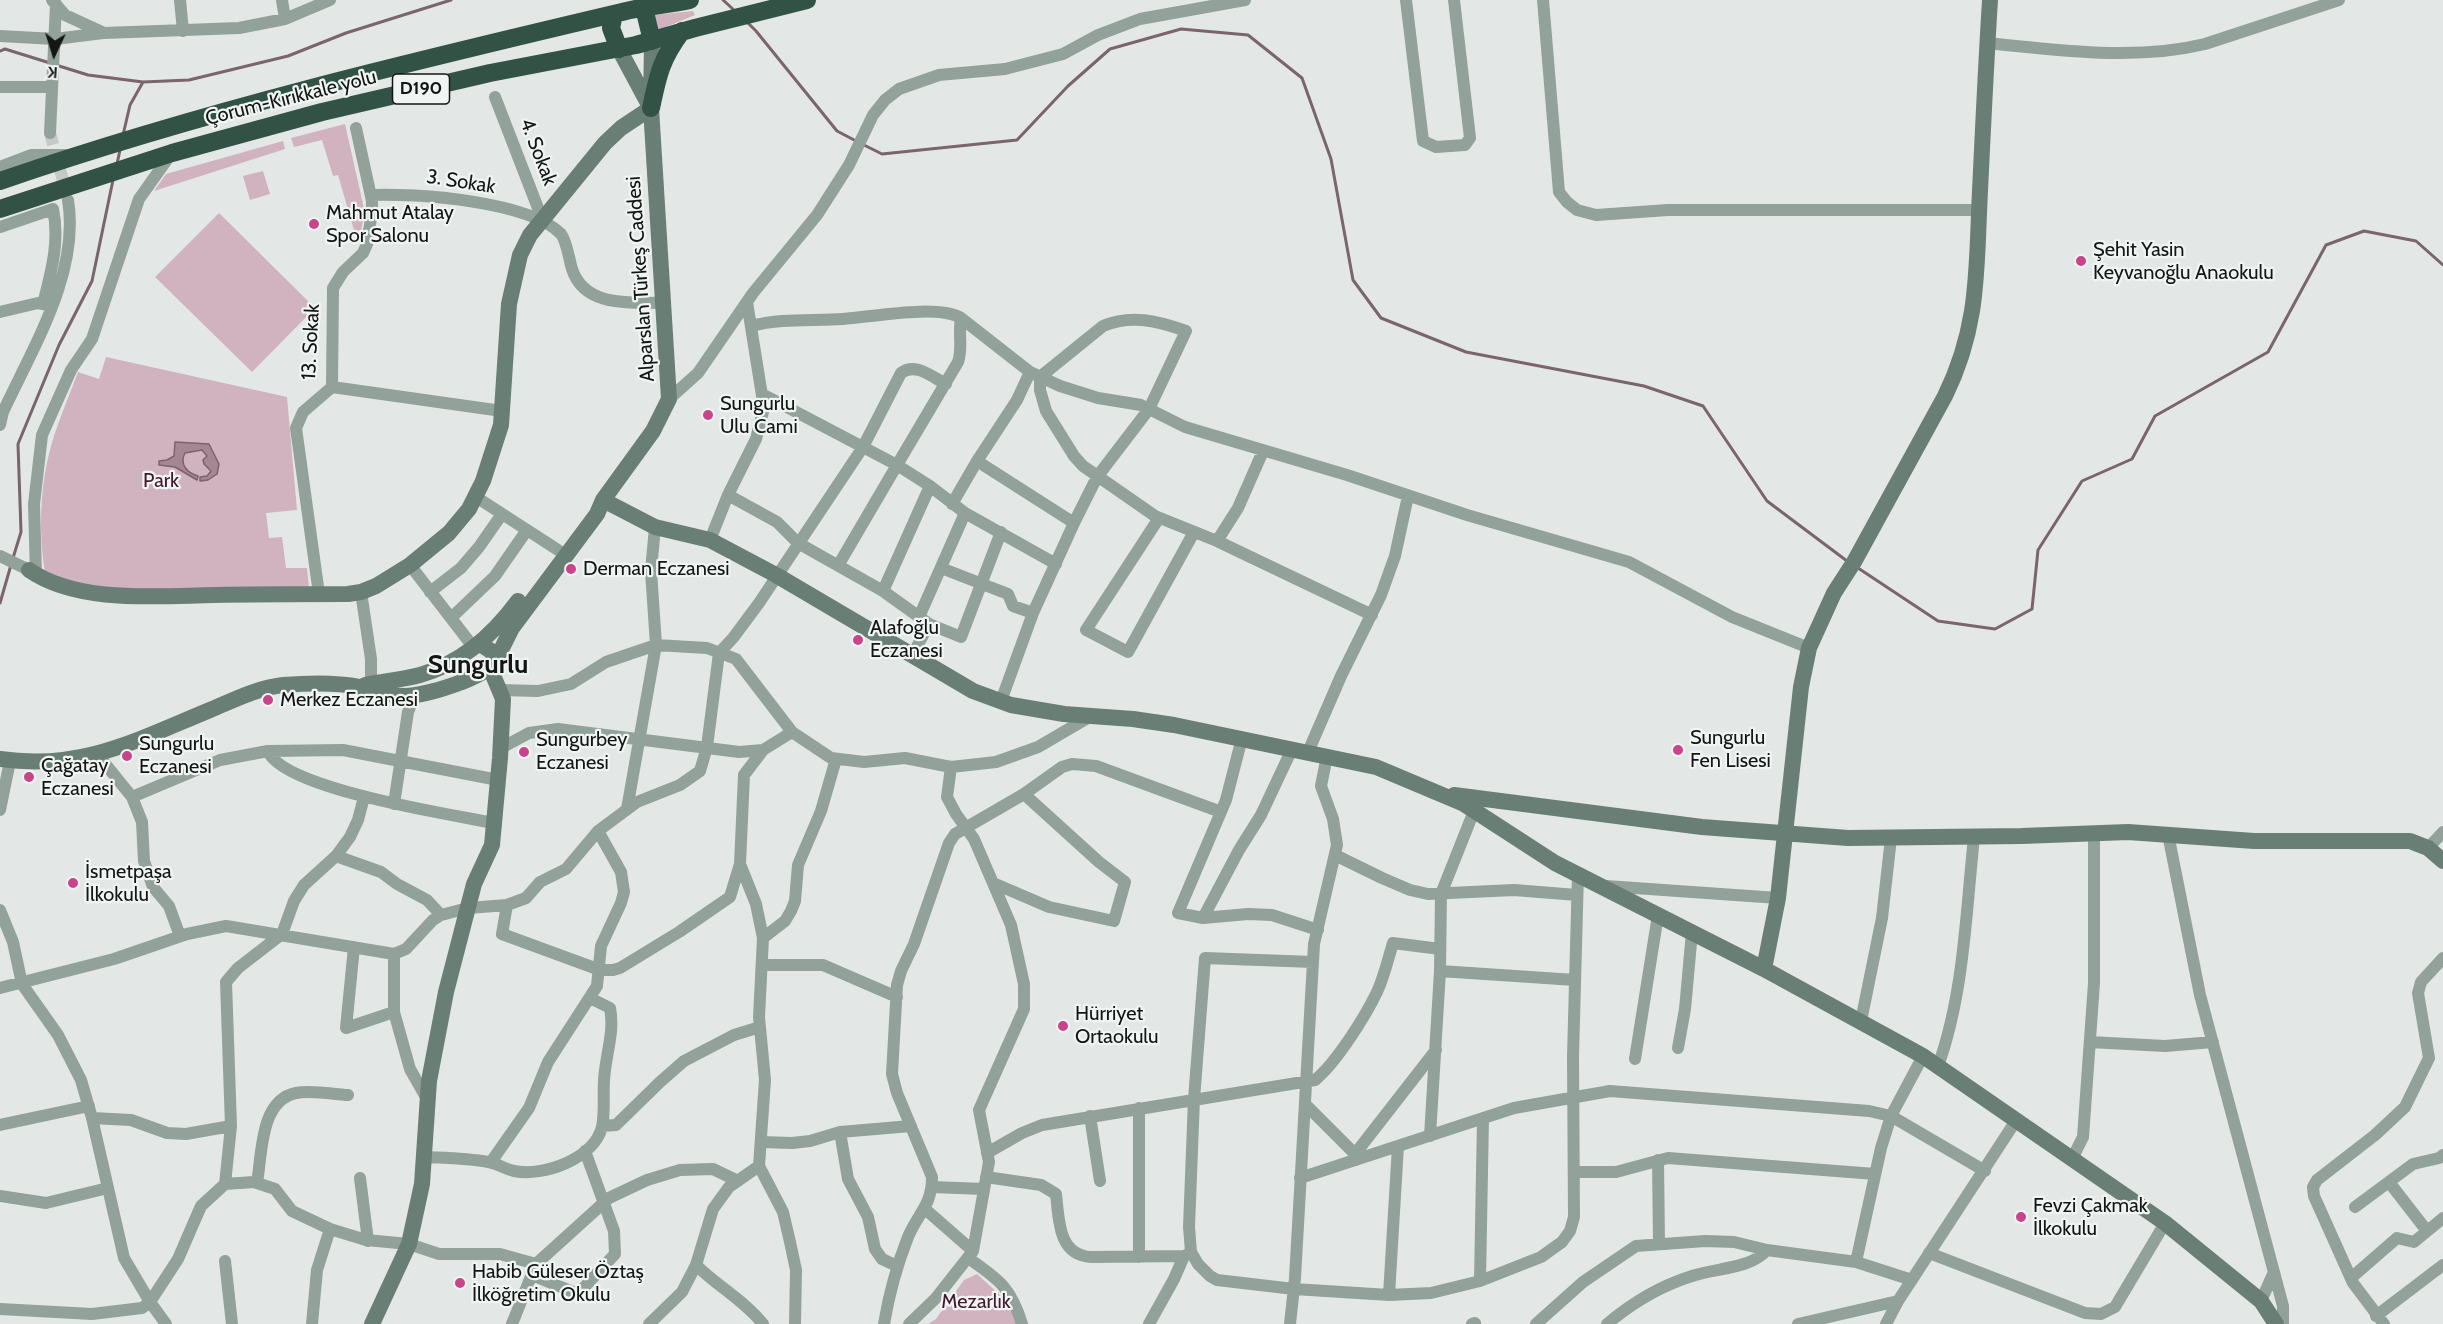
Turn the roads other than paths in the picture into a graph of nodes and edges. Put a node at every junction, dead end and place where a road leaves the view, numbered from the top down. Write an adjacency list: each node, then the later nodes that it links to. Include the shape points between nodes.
1 (180, 0): 17 (street)
2 (282, 0): 15 (street)
3 (330, 0): 15 (street)
4 (689, 0): 14 (highway, Çorum-Kırıkkale yolu / D190)
5 (807, 0): 16 (highway, Çorum-Kırıkkale yolu / D190)
6 (1245, 0): 40 (street, via 1140,19 1063,54 1005,69 939,75 899,89 885,100 866,128 849,165 817,215)
7 (1406, 0): 8 (street, via 1423,141 1436,147 1465,145 1470,138)
8 (1454, 0)
9 (1543, 0): 37 (street, via 1559,192 1577,210 1596,215 1668,210)
10 (1990, 0): 22 (street)
11 (2339, 0): 22 (street, via 2186,48 2099,52)
12 (54, 2): 18 (street, via 65,15); 20 (street)
13 (620, 8): 14 (highway, Çorum-Kırıkkale yolu / D190); 23 (highway, via 611,28); 30 (highway, Çorum-Kırıkkale yolu / D190)
14 (644, 8): 21 (highway)
15 (285, 19): 17 (street, via 239,28)
16 (689, 29): 21 (highway, Çorum-Kırıkkale yolu / D190); 27 (highway, via 666,53)
17 (183, 31): 18 (street)
18 (104, 33): 20 (street)
19 (0, 36): 20 (street)
20 (55, 39): 24 (street)
21 (652, 41): 23 (highway, Çorum-Kırıkkale yolu / D190); 27 (street, Alparslan Türkeş Caddesi)
22 (1988, 43): 37 (street)
23 (619, 49): 27 (street); 31 (highway, Çorum-Kırıkkale yolu / D190, via 383,98)
24 (51, 84): 25 (street); 29 (street)
25 (0, 87)
26 (495, 97): 38 (street, 4. Sokak)
27 (651, 108): 38 (street, via 605,143); 41 (street, Alparslan Türkeş Caddesi)
28 (356, 128): 34 (street, 13. Sokak)
29 (50, 133)
30 (85, 153): 32 (street, via 31,155); 33 (highway, Çorum-Kırıkkale yolu / D190)
31 (172, 153): 36 (highway, Çorum-Kırıkkale yolu / D190); 82 (street, via 139,198 92,339 71,370 42,435 34,504)
32 (0, 166)
33 (0, 181)
34 (371, 195): 38 (street, 3. Sokak, via 443,197); 48 (street, 13. Sokak, via 367,244 333,288)
35 (68, 200): 42 (street, via 70,241)
36 (0, 209)
37 (1979, 210): 94 (street, via 1974,304 1964,351 1945,396 1834,593)
38 (543, 221): 41 (street, via 562,236 575,278 588,291 610,301); 52 (street, via 525,245 512,286)
39 (0, 227): 42 (street, via 53,209 57,238)
40 (747, 302): 45 (street); 50 (street, via 698,373)
41 (663, 303): 50 (street, Alparslan Türkeş Caddesi)
42 (48, 305): 43 (street); 53 (street)
43 (0, 312)
44 (961, 318): 45 (street, via 943,313 893,314 791,319); 46 (street); 47 (street, via 960,357)
45 (751, 326): 49 (street)
46 (1035, 374): 51 (street, via 1098,398 1141,405); 51 (street, via 1114,322 1127,319 1186,331); 56 (street); 58 (street, via 1047,411 1074,456)
47 (946, 384): 54 (street, via 916,368 904,370); 57 (street)
48 (332, 387): 52 (street); 88 (street, 13. Sokak, via 303,412 296,428)
49 (762, 394): 54 (street); 60 (street, via 764,408 756,439)
50 (669, 399): 64 (street, Alparslan Türkeş Caddesi, via 653,431)
51 (1149, 410): 55 (street, via 1185,427); 58 (street)
52 (502, 411): 62 (street, via 498,438)
53 (0, 425)
54 (863, 447): 57 (street); 75 (street)
55 (1263, 451): 61 (street); 74 (street, via 1238,508)
56 (976, 461): 63 (street); 68 (street)
57 (897, 465): 59 (street); 78 (street)
58 (1097, 477): 67 (street); 68 (street)
59 (930, 486): 63 (street); 85 (street)
60 (728, 495): 73 (street); 75 (street, via 777,522)
61 (1408, 496): 90 (street, via 1392,565); 94 (street, via 1629,562 1732,617)
62 (476, 497): 66 (street); 80 (street, via 461,520)
63 (952, 504): 65 (street)
64 (600, 507): 69 (street); 76 (street, Alparslan Türkeş Caddesi, via 588,509); 98 (street, Alparslan Türkeş Caddesi, via 512,628)
65 (964, 513): 71 (street); 81 (street)
66 (502, 514): 70 (street); 87 (street, via 461,568)
67 (1159, 518): 72 (street); 72 (street, via 1086,630 1128,652)
68 (1074, 523): 79 (street)
69 (649, 524): 73 (street); 93 (street)
70 (527, 530): 76 (street); 91 (street, via 495,576)
71 (1001, 532): 79 (street); 84 (street)
72 (1194, 532): 74 (street)
73 (710, 540): 83 (street)
74 (1217, 541): 90 (street)
75 (798, 543): 78 (street); 83 (street)
76 (558, 550): 95 (street, Alparslan Türkeş Caddesi, via 509,613)
77 (3, 557): 82 (street)
78 (838, 564): 85 (street)
79 (1056, 564): 89 (street)
80 (410, 565): 86 (street); 87 (street)
81 (940, 568): 84 (street); 92 (street)
82 (33, 573): 88 (street, via 75,589 134,596)
83 (776, 575): 96 (street); 97 (street)
84 (981, 584): 89 (street, via 1008,594 1013,606); 92 (street, via 961,637)
85 (883, 591): 92 (street)
86 (361, 592): 88 (street); 101 (street, via 371,659)
87 (430, 592): 91 (street)
88 (319, 594)
89 (1033, 613): 104 (street)
90 (1372, 615): 112 (street)
91 (450, 618): 95 (street)
92 (924, 621): 97 (street)
93 (656, 645): 96 (street, via 707,648); 102 (street, via 606,662 571,684 538,691); 107 (street)
94 (1809, 648): 136 (street, via 1801,687)
95 (471, 649): 98 (street, via 491,651); 99 (street, Alparslan Türkeş Caddesi, via 442,667); 100 (street, via 460,670)
96 (719, 653): 106 (street, via 736,659); 109 (street)
97 (912, 656): 104 (street, via 973,691)
98 (493, 664): 100 (street); 102 (street)
99 (417, 676): 101 (street, Alparslan Türkeş Caddesi); 103 (street)
100 (470, 679): 103 (street)
101 (365, 685): 103 (street, via 393,695); 114 (street, via 311,684 258,690)
102 (500, 690): 110 (street)
103 (414, 695): 118 (street)
104 (1001, 701): 105 (street)
105 (1092, 716): 108 (street); 119 (street, via 1038,747 996,762)
106 (792, 732): 111 (street); 116 (street)
107 (640, 738): 109 (street); 110 (street, via 558,729 529,733); 126 (street)
108 (1242, 738): 112 (street); 129 (street)
109 (707, 747): 111 (street, via 739,752); 126 (street, via 700,771 680,785)
110 (501, 748): 120 (street)
111 (764, 750): 143 (street, via 744,775)
112 (1300, 750): 115 (street); 155 (street)
113 (268, 751): 118 (street, via 343,750); 123 (street, via 220,760); 124 (street, via 273,760 309,778)
114 (98, 755): 117 (street, via 49,762); 123 (street)
115 (1327, 756): 121 (street, via 1376,767); 140 (street, via 1322,786 1333,819)
116 (836, 759): 119 (street, via 864,762 905,758); 160 (street, via 821,811 798,865 792,911)
117 (5, 760): 127 (street)
118 (400, 761): 120 (street); 125 (street)
119 (951, 768): 131 (street, via 947,797)
120 (498, 780): 130 (street)
121 (1433, 792): 128 (street); 136 (street)
122 (1024, 794): 129 (street, via 1062,767 1096,766); 131 (street); 145 (street, via 1125,882 1114,921 1049,907)
123 (132, 797): 159 (street, via 142,822 144,861 153,887 169,906)
124 (364, 797): 125 (street); 141 (street, via 355,829)
125 (394, 804): 130 (street)
126 (627, 809): 132 (street)
127 (0, 810)
128 (1474, 811): 144 (street); 147 (street)
129 (1221, 812): 155 (street, via 1178,913)
130 (494, 823): 151 (street, via 492,845)
131 (966, 829): 145 (street); 173 (street, via 955,834 950,843 901,971)
132 (598, 831): 150 (street, via 566,869 540,882 526,898); 168 (street, via 621,872 624,892 601,946)
133 (2443, 832): 139 (street)
134 (2094, 833): 135 (street); 137 (street); 178 (street)
135 (2168, 834): 139 (street, via 2254,842 2410,841); 179 (street)
136 (1786, 835): 138 (street); 149 (street)
137 (1974, 837): 138 (street); 184 (street, via 1958,985)
138 (1891, 838): 176 (street, via 1882,918)
139 (2428, 848): 142 (street)
140 (1335, 855): 147 (street, via 1410,890); 156 (street)
141 (336, 856): 153 (street, via 381,872 427,900); 158 (street, via 304,885)
142 (2443, 861)
143 (740, 864): 160 (street, via 756,904); 168 (street, via 730,897 620,968)
144 (1578, 874): 146 (street); 148 (street)
145 (993, 884): 206 (street, via 1011,925 1024,984 1024,1009 980,1110)
146 (1601, 886): 149 (street); 154 (street)
147 (1441, 894): 148 (street, via 1514,890); 162 (street)
148 (1577, 895): 170 (street)
149 (1778, 898): 167 (street)
150 (507, 905): 151 (street); 168 (street, via 502,934)
151 (468, 908): 153 (street); 189 (street, via 446,992)
152 (0, 909): 171 (street, via 13,942)
153 (441, 915): 163 (street, via 406,949)
154 (1658, 915): 157 (street); 183 (street)
155 (1203, 918): 156 (street, via 1263,914)
156 (1318, 930): 165 (street)
157 (1692, 932): 167 (street); 180 (street)
158 (282, 934): 159 (street, via 226,926); 161 (street); 198 (street, via 226,982)
159 (180, 936): 171 (street)
160 (763, 938): 166 (street)
161 (354, 947): 163 (street); 175 (street, via 346,1028)
162 (1440, 949): 169 (street); 185 (street, via 1393,943 1377,991 1359,1024 1319,1077)
163 (394, 954): 175 (street)
164 (2443, 958): 250 (street, via 2421,982 2418,993 2429,1058 2405,1107 2313,1186 2313,1196)
165 (1313, 962): 185 (street); 188 (street, via 1205,958)
166 (763, 965): 173 (street, via 824,965); 177 (street)
167 (1764, 969): 176 (street)
168 (600, 970): 174 (street)
169 (1440, 971): 170 (street); 181 (street)
170 (1575, 980): 187 (street)
171 (22, 984): 172 (street); 192 (street, via 58,1035 81,1080)
172 (0, 988)
173 (897, 997): 200 (street, via 892,1074)
174 (590, 998): 199 (street, via 608,1005 611,1013); 212 (street, via 548,1062 529,1108)
175 (393, 1012): 189 (street, via 411,1069)
176 (1861, 1021): 182 (street)
177 (760, 1027): 199 (street, via 734,1035 684,1061 616,1125); 203 (street, via 765,1080)
178 (2090, 1042): 179 (street, via 2164,1046); 210 (street, via 2083,1137)
179 (2213, 1042): 249 (street)
180 (1677, 1048)
181 (1436, 1050): 202 (street); 209 (street)
182 (1923, 1056): 184 (street); 194 (street)
183 (1635, 1059)
184 (1938, 1066): 196 (street)
185 (1307, 1082): 188 (street); 190 (street)
186 (348, 1095): 222 (street, via 301,1092 280,1100 267,1123)
187 (1574, 1098): 194 (street, via 1610,1091 1869,1111); 195 (street, via 1514,1108); 215 (street)
188 (1194, 1099): 191 (street); 240 (street)
189 (428, 1100): 208 (street)
190 (1305, 1104): 209 (street); 218 (street)
191 (1139, 1108): 193 (street); 242 (street)
192 (91, 1112): 197 (street); 198 (street, via 167,1133 186,1134); 226 (street)
193 (1090, 1116): 206 (street, via 1042,1125); 220 (street)
194 (1891, 1116): 214 (street); 216 (street)
195 (1483, 1118): 202 (street); 252 (street)
196 (2017, 1119): 210 (street); 214 (street)
197 (0, 1125)
198 (231, 1126): 224 (street)
199 (602, 1126): 205 (street)
200 (911, 1126): 201 (street); 225 (street, via 932,1177)
201 (840, 1132): 203 (street, via 810,1141); 247 (street, via 848,1179 868,1217 875,1248 882,1259)
202 (1430, 1136): 204 (street)
203 (761, 1143): 213 (street)
204 (1398, 1146): 209 (street); 254 (street)
205 (585, 1150): 212 (street, via 577,1158 539,1171 515,1172); 228 (street)
206 (987, 1153): 223 (street)
207 (2443, 1155): 221 (street, via 2413,1164)
208 (424, 1157): 212 (street); 236 (street)
209 (1356, 1157): 218 (street)
210 (2072, 1159): 232 (street)
211 (1658, 1160): 215 (street, via 1616,1172); 216 (street, via 1690,1159); 237 (street)
212 (491, 1162)
213 (759, 1166): 219 (street); 259 (street, via 783,1212 796,1270)
214 (1984, 1171): 239 (street)
215 (1574, 1172): 252 (street, via 1574,1217 1562,1242 1541,1257)
216 (1875, 1174): 244 (street)
217 (360, 1178): 235 (street)
218 (1300, 1178): 253 (street)
219 (738, 1181): 228 (street, via 712,1169 680,1170 647,1180); 245 (street, via 713,1209)
220 (1100, 1181)
221 (2389, 1182): 229 (street); 234 (street)
222 (257, 1183): 224 (street); 233 (street, via 275,1189 292,1211)
223 (985, 1183): 225 (street); 241 (street); 242 (street, via 1041,1185 1056,1194 1061,1236 1077,1254)
224 (225, 1184): 257 (street, via 201,1206 178,1259)
225 (932, 1187): 230 (street)
226 (108, 1188): 227 (street, via 46,1203); 257 (street, via 124,1258)
227 (0, 1196)
228 (604, 1203): 248 (street); 248 (street, via 614,1231 615,1254 578,1294)
229 (2355, 1207)
230 (925, 1209): 241 (street); 247 (street, via 909,1234)
231 (2443, 1218): 234 (street)
232 (2165, 1223): 239 (street, via 2115,1308 2101,1314 2085,1313); 256 (street)
233 (330, 1229): 235 (street); 263 (street, via 317,1270)
234 (2427, 1231): 250 (street, via 2414,1242 2397,1238)
235 (368, 1240): 236 (street)
236 (408, 1244): 248 (street, via 439,1254 500,1254); 264 (street)
237 (1659, 1244): 238 (street, via 1734,1242); 275 (street, via 1636,1246 1583,1282)
238 (1767, 1250): 244 (street); 276 (street, via 1747,1262 1661,1288 1628,1306)
239 (1929, 1253): 251 (street)
240 (1188, 1254): 242 (street); 253 (street, via 1217,1280); 273 (street)
241 (970, 1255): 271 (street, via 936,1298); 272 (street, via 1006,1288)
242 (1139, 1257)
243 (225, 1261): 262 (street)
244 (1856, 1262): 251 (street)
245 (696, 1265): 266 (street, via 682,1292); 267 (street)
246 (2443, 1265): 260 (street)
247 (897, 1266): 270 (street)
248 (534, 1270): 265 (street)
249 (2274, 1272): 256 (street); 280 (street, via 2283,1306)
250 (2351, 1278): 260 (street)
251 (1912, 1280): 255 (street)
252 (1480, 1281): 254 (street, via 1431,1293)
253 (1294, 1289): 254 (street); 274 (street)
254 (1389, 1295)
255 (1898, 1300): 277 (street); 278 (street)
256 (2261, 1301): 279 (street)
257 (150, 1302): 258 (street, via 142,1308 92,1314); 261 (street)
258 (0, 1309)
259 (795, 1310): 268 (street); 269 (street)
260 (2380, 1320)
261 (166, 1324)
262 (232, 1324)
263 (312, 1324)
264 (372, 1324)
265 (512, 1324)
266 (649, 1324)
267 (763, 1324)
268 (785, 1324)
269 (795, 1324)
270 (884, 1324)
271 (909, 1324)
272 (1022, 1324)
273 (1149, 1324)
274 (1290, 1324)
275 (1536, 1324)
276 (1606, 1324)
277 (1798, 1324)
278 (1886, 1324)
279 (2276, 1324)
280 (2283, 1324)

